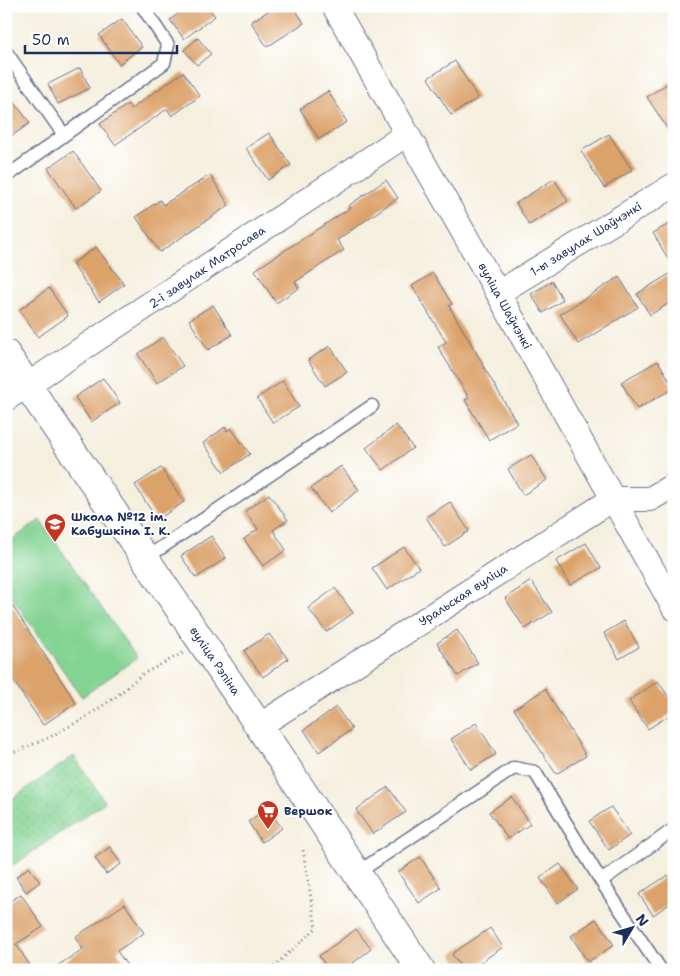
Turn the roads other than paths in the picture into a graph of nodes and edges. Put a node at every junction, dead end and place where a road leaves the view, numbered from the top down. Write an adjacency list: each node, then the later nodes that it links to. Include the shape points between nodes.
1 (142, 6): 5 (lane, via 168,44 164,63)
2 (334, 6): 4 (street, вуліца Шаўчэнкі)
3 (6, 52): 5 (lane)
4 (407, 134): 8 (street, вуліца Шаўчэнкі); 10 (street, 2-і завулак Матросава)
5 (64, 135): 6 (lane)
6 (6, 177)
7 (674, 185): 8 (street, 1-ы завулак Шаўчэнкі)
8 (498, 293): 13 (street, вуліца Шаўчэнкі)
9 (6, 354): 10 (street, вуліца Рэпіна)
10 (17, 392): 14 (street, вуліца Рэпіна)
11 (372, 406): 14 (lane)
12 (674, 485): 13 (street, via 650,499)
13 (613, 499): 15 (street, вуліца Шаўчэнкі); 16 (street, Уральская вуліца)
14 (146, 558): 16 (street, вуліца Рэпіна)
15 (674, 608)
16 (260, 726): 18 (street, вуліца Рэпіна)
17 (674, 830): 19 (lane)
18 (357, 872): 19 (lane, via 514,768 535,772); 20 (street, вуліца Рэпіна)
19 (601, 881): 21 (lane)
20 (421, 970)
21 (661, 970)

